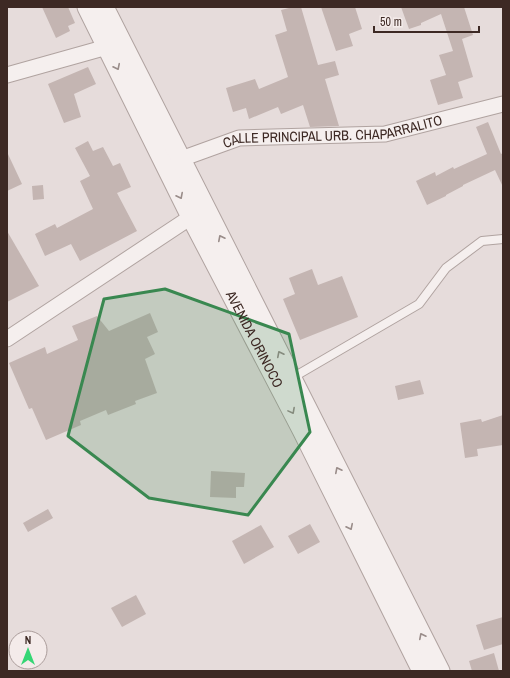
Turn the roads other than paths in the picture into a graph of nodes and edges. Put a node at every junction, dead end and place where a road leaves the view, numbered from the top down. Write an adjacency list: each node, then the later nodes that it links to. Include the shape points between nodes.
1 (87, 7): 3 (street, AVENIDA ORINOCO)
2 (104, 7): 6 (street, AVENIDA ORINOCO)
3 (107, 47): 4 (street); 6 (street, AVENIDA ORINOCO, one-way to 6)
4 (7, 75)
5 (503, 104): 6 (street, CALLE PRINCIPAL URB. CHAPARRALITO, via 385,134 239,138)
6 (173, 163): 7 (street, AVENIDA ORINOCO, one-way to 7); 10 (street, AVENIDA ORINOCO, one-way to 6)
7 (191, 217): 9 (street); 11 (street, AVENIDA ORINOCO, one-way to 11, via 302,430)
8 (503, 239): 10 (lane, via 482,241 446,268 419,304)
9 (7, 339)
10 (292, 378): 12 (street, AVENIDA ORINOCO, one-way to 10)
11 (422, 671)
12 (440, 671)

